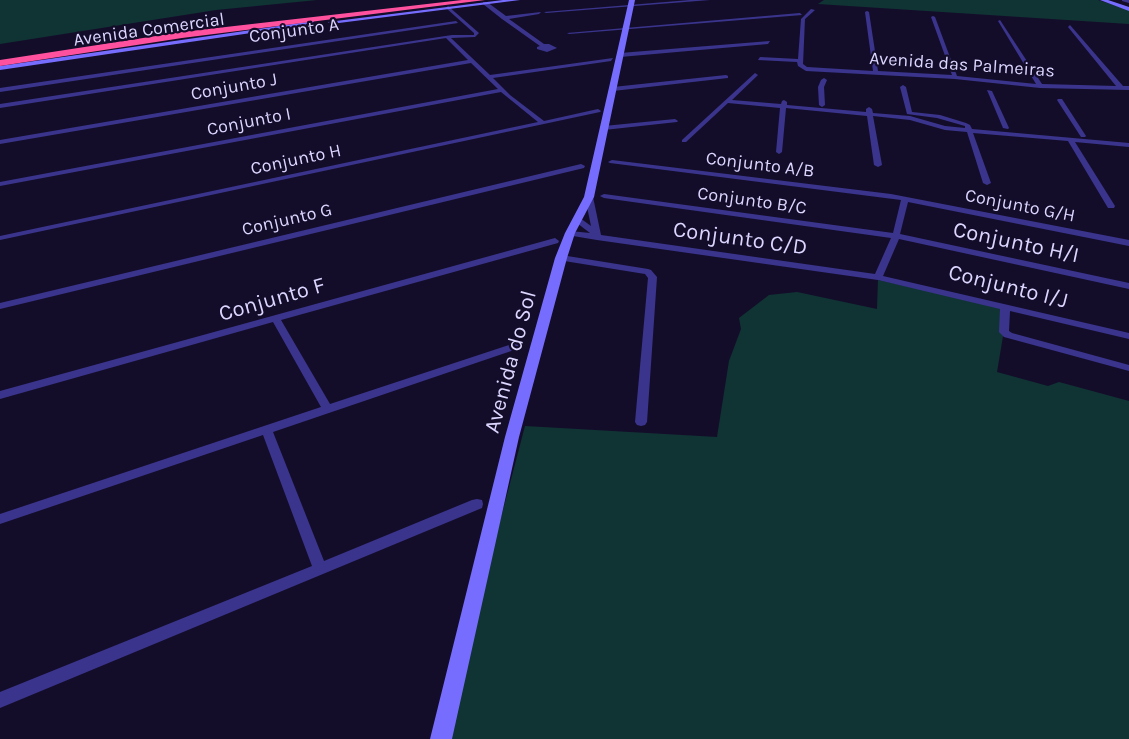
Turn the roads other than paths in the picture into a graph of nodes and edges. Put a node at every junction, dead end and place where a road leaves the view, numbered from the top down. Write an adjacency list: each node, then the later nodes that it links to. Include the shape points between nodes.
1 (427, 0): 9 (highway)
2 (517, 0): 6 (street)
3 (708, 0): 8 (street)
4 (1103, 0): 10 (street)
5 (1124, 0): 10 (street)
6 (483, 2): 7 (highway); 17 (street)
7 (446, 3): 9 (highway); 18 (street); 19 (street)
8 (632, 3): 12 (street); 24 (street, Avenida do Sol)
9 (401, 5): 18 (highway); 25 (highway)
10 (1128, 6)
11 (813, 10): 35 (street, via 803,19)
12 (546, 12)
13 (867, 12): 39 (street)
14 (539, 13): 17 (street)
15 (801, 14): 24 (street)
16 (933, 17): 43 (street)
17 (504, 18): 31 (street)
18 (335, 19): 21 (highway); 22 (street)
19 (457, 21): 28 (street); 49 (street, Conjunto A)
20 (1000, 21): 45 (street)
21 (302, 22): 22 (highway); 25 (highway); 38 (street, Avenida Comercial)
22 (313, 22)
23 (1070, 26): 47 (street)
24 (626, 28): 26 (street); 33 (street, Avenida do Sol)
25 (182, 32): 27 (highway)
26 (568, 33)
27 (160, 35): 32 (highway); 37 (highway)
28 (470, 36): 29 (street); 29 (street)
29 (452, 41): 36 (street); 56 (street)
30 (768, 42): 33 (street)
31 (543, 46)
32 (0, 56)
33 (616, 57): 41 (street); 48 (street, Avenida do Sol)
34 (759, 59): 35 (street)
35 (800, 61): 39 (street, Avenida das Palmeiras, via 806,69)
36 (472, 62): 41 (street); 69 (street, Conjunto J)
37 (0, 63)
38 (0, 68)
39 (876, 74): 43 (street, Avenida das Palmeiras)
40 (755, 75): 52 (street)
41 (489, 77): 51 (street)
42 (726, 77): 48 (street)
43 (955, 77): 45 (street, Avenida das Palmeiras)
44 (824, 80): 55 (street)
45 (1040, 86): 47 (street, Avenida das Palmeiras)
46 (903, 87): 59 (street)
47 (1124, 87)
48 (613, 88): 63 (street, Avenida do Sol)
49 (0, 90)
50 (989, 91): 64 (street)
51 (505, 92): 61 (street); 76 (street, Conjunto I)
52 (730, 99): 54 (street); 68 (street)
53 (1060, 100): 66 (street)
54 (784, 104): 55 (street); 58 (street); 71 (street)
55 (822, 105): 58 (street)
56 (0, 106)
57 (598, 111): 61 (street, Conjunto H)
58 (869, 112): 59 (street); 62 (street, via 939,127); 73 (street)
59 (909, 113): 62 (street, via 933,115)
60 (675, 121): 63 (street)
61 (545, 123): 86 (street, Conjunto H)
62 (968, 127): 64 (street); 65 (street); 75 (street)
63 (604, 128): 78 (street, Avenida do Sol)
64 (1006, 128): 65 (street)
65 (1041, 134): 66 (street); 67 (street)
66 (1083, 136): 70 (street)
67 (1070, 139): 70 (street); 80 (street)
68 (684, 141)
69 (0, 142)
70 (1128, 142)
71 (779, 153)
72 (612, 162): 79 (street, Conjunto A/B)
73 (878, 165)
74 (581, 166): 92 (street, Conjunto G)
75 (987, 183)
76 (0, 184)
77 (604, 196): 85 (street, Conjunto B/C)
78 (589, 197): 81 (street, Avenida do Sol); 82 (street)
79 (904, 199): 85 (street); 88 (street, Conjunto G/H)
80 (1111, 206)
81 (578, 218): 82 (street); 83 (street, Avenida do Sol); 84 (street)
82 (593, 219): 84 (street)
83 (570, 233): 84 (street, Conjunto C/D); 89 (street, Avenida do Sol)
84 (597, 236): 90 (street, Conjunto C/D)
85 (896, 236): 90 (street); 91 (street, Conjunto H/I)
86 (0, 238)
87 (555, 241): 94 (street, Conjunto F)
88 (1129, 243)
89 (561, 258): 100 (street, via 650,273 653,277); 106 (street, Avenida do Sol, via 512,437)
90 (878, 277): 93 (street, Conjunto I/J)
91 (1129, 286)
92 (0, 306)
93 (1005, 306): 95 (street, Conjunto I/J); 97 (street, via 1004,332 1008,336)
94 (276, 319): 98 (street, Conjunto F); 99 (street)
95 (1129, 336)
96 (516, 346): 99 (street)
97 (1129, 368)
98 (0, 395)
99 (328, 410): 101 (street)
100 (641, 422)
101 (267, 430): 103 (street); 104 (street)
102 (477, 504): 104 (street)
103 (0, 519)
104 (320, 569): 105 (street)
105 (0, 700)
106 (441, 739)

